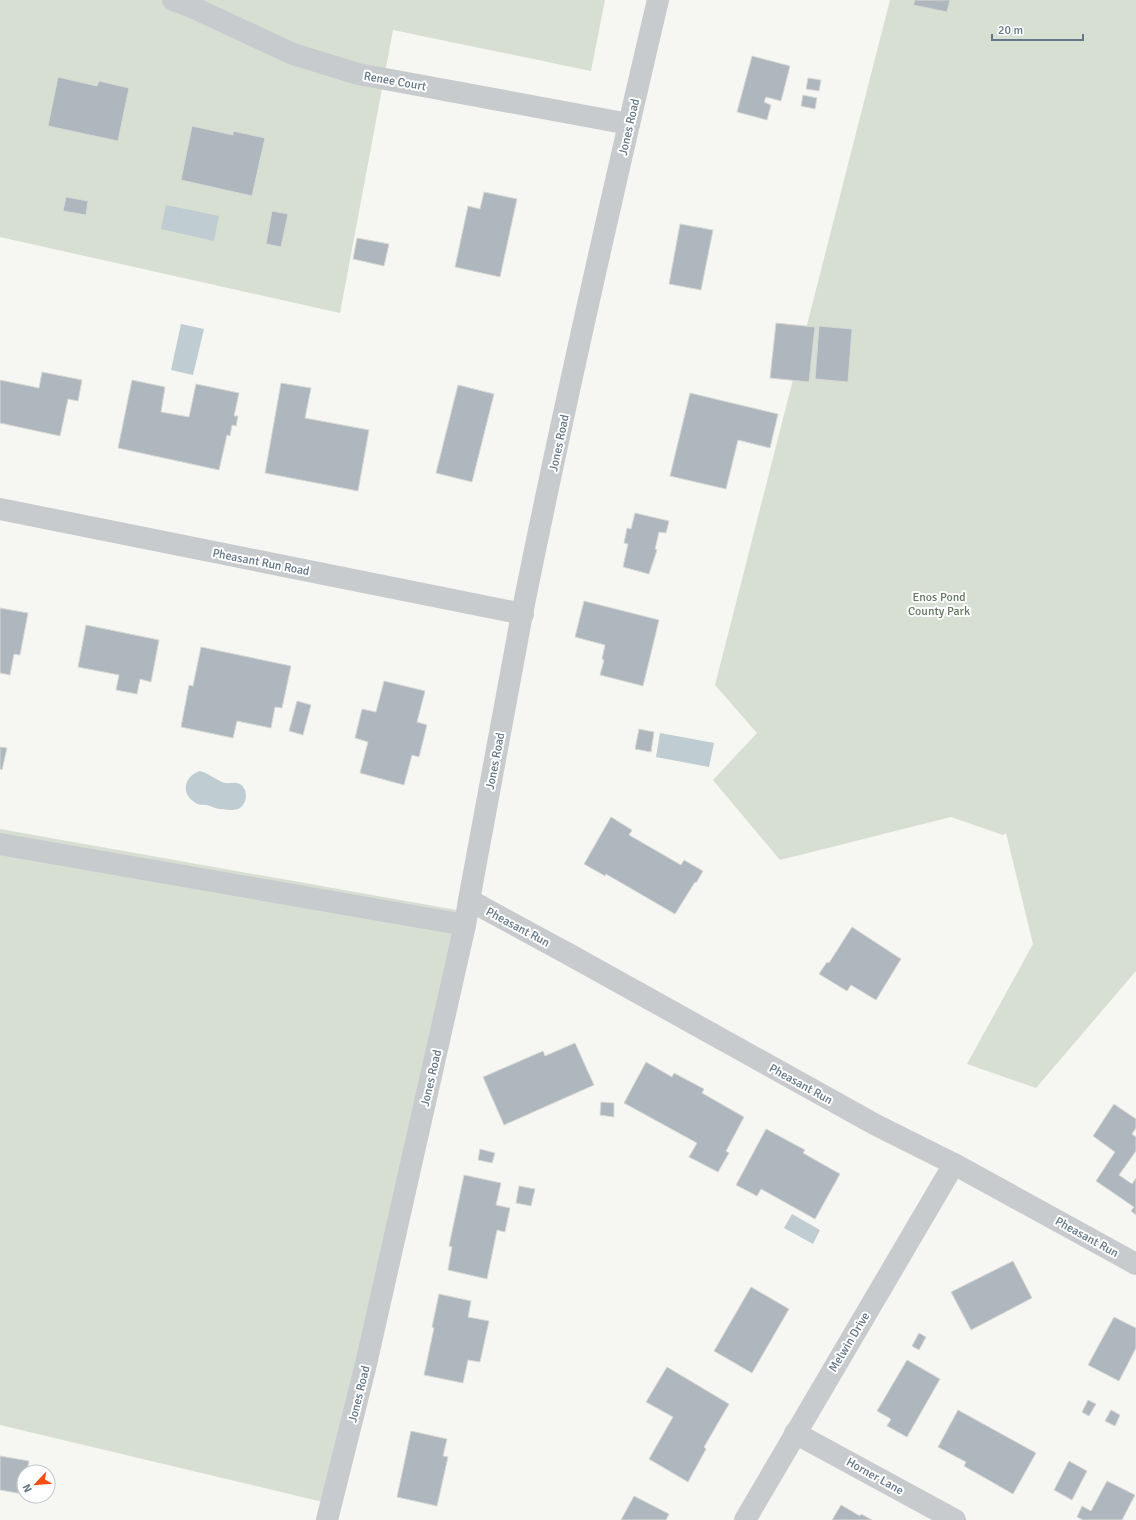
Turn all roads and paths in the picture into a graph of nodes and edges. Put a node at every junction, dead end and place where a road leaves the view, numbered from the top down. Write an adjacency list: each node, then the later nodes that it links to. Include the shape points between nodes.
1 (173, 0): 3 (street, Renee Court, via 192,6 293,54 358,74)
2 (658, 0): 3 (street, Jones Road)
3 (629, 124): 5 (street, Jones Road)
4 (0, 509): 5 (street, Pheasant Run Road)
5 (522, 614): 7 (street, Jones Road)
6 (0, 844): 8 (street)
7 (469, 900): 8 (street, Jones Road); 9 (street, Pheasant Run, via 876,1125)
8 (465, 925): 12 (street, Jones Road, via 366,1364)
9 (954, 1164): 10 (street, Pheasant Run); 11 (street, Melwin Drive)
10 (1136, 1264)
11 (795, 1433): 13 (street, Melwin Drive); 14 (street, Horner Lane)
12 (327, 1520)
13 (744, 1520)
14 (954, 1520)

